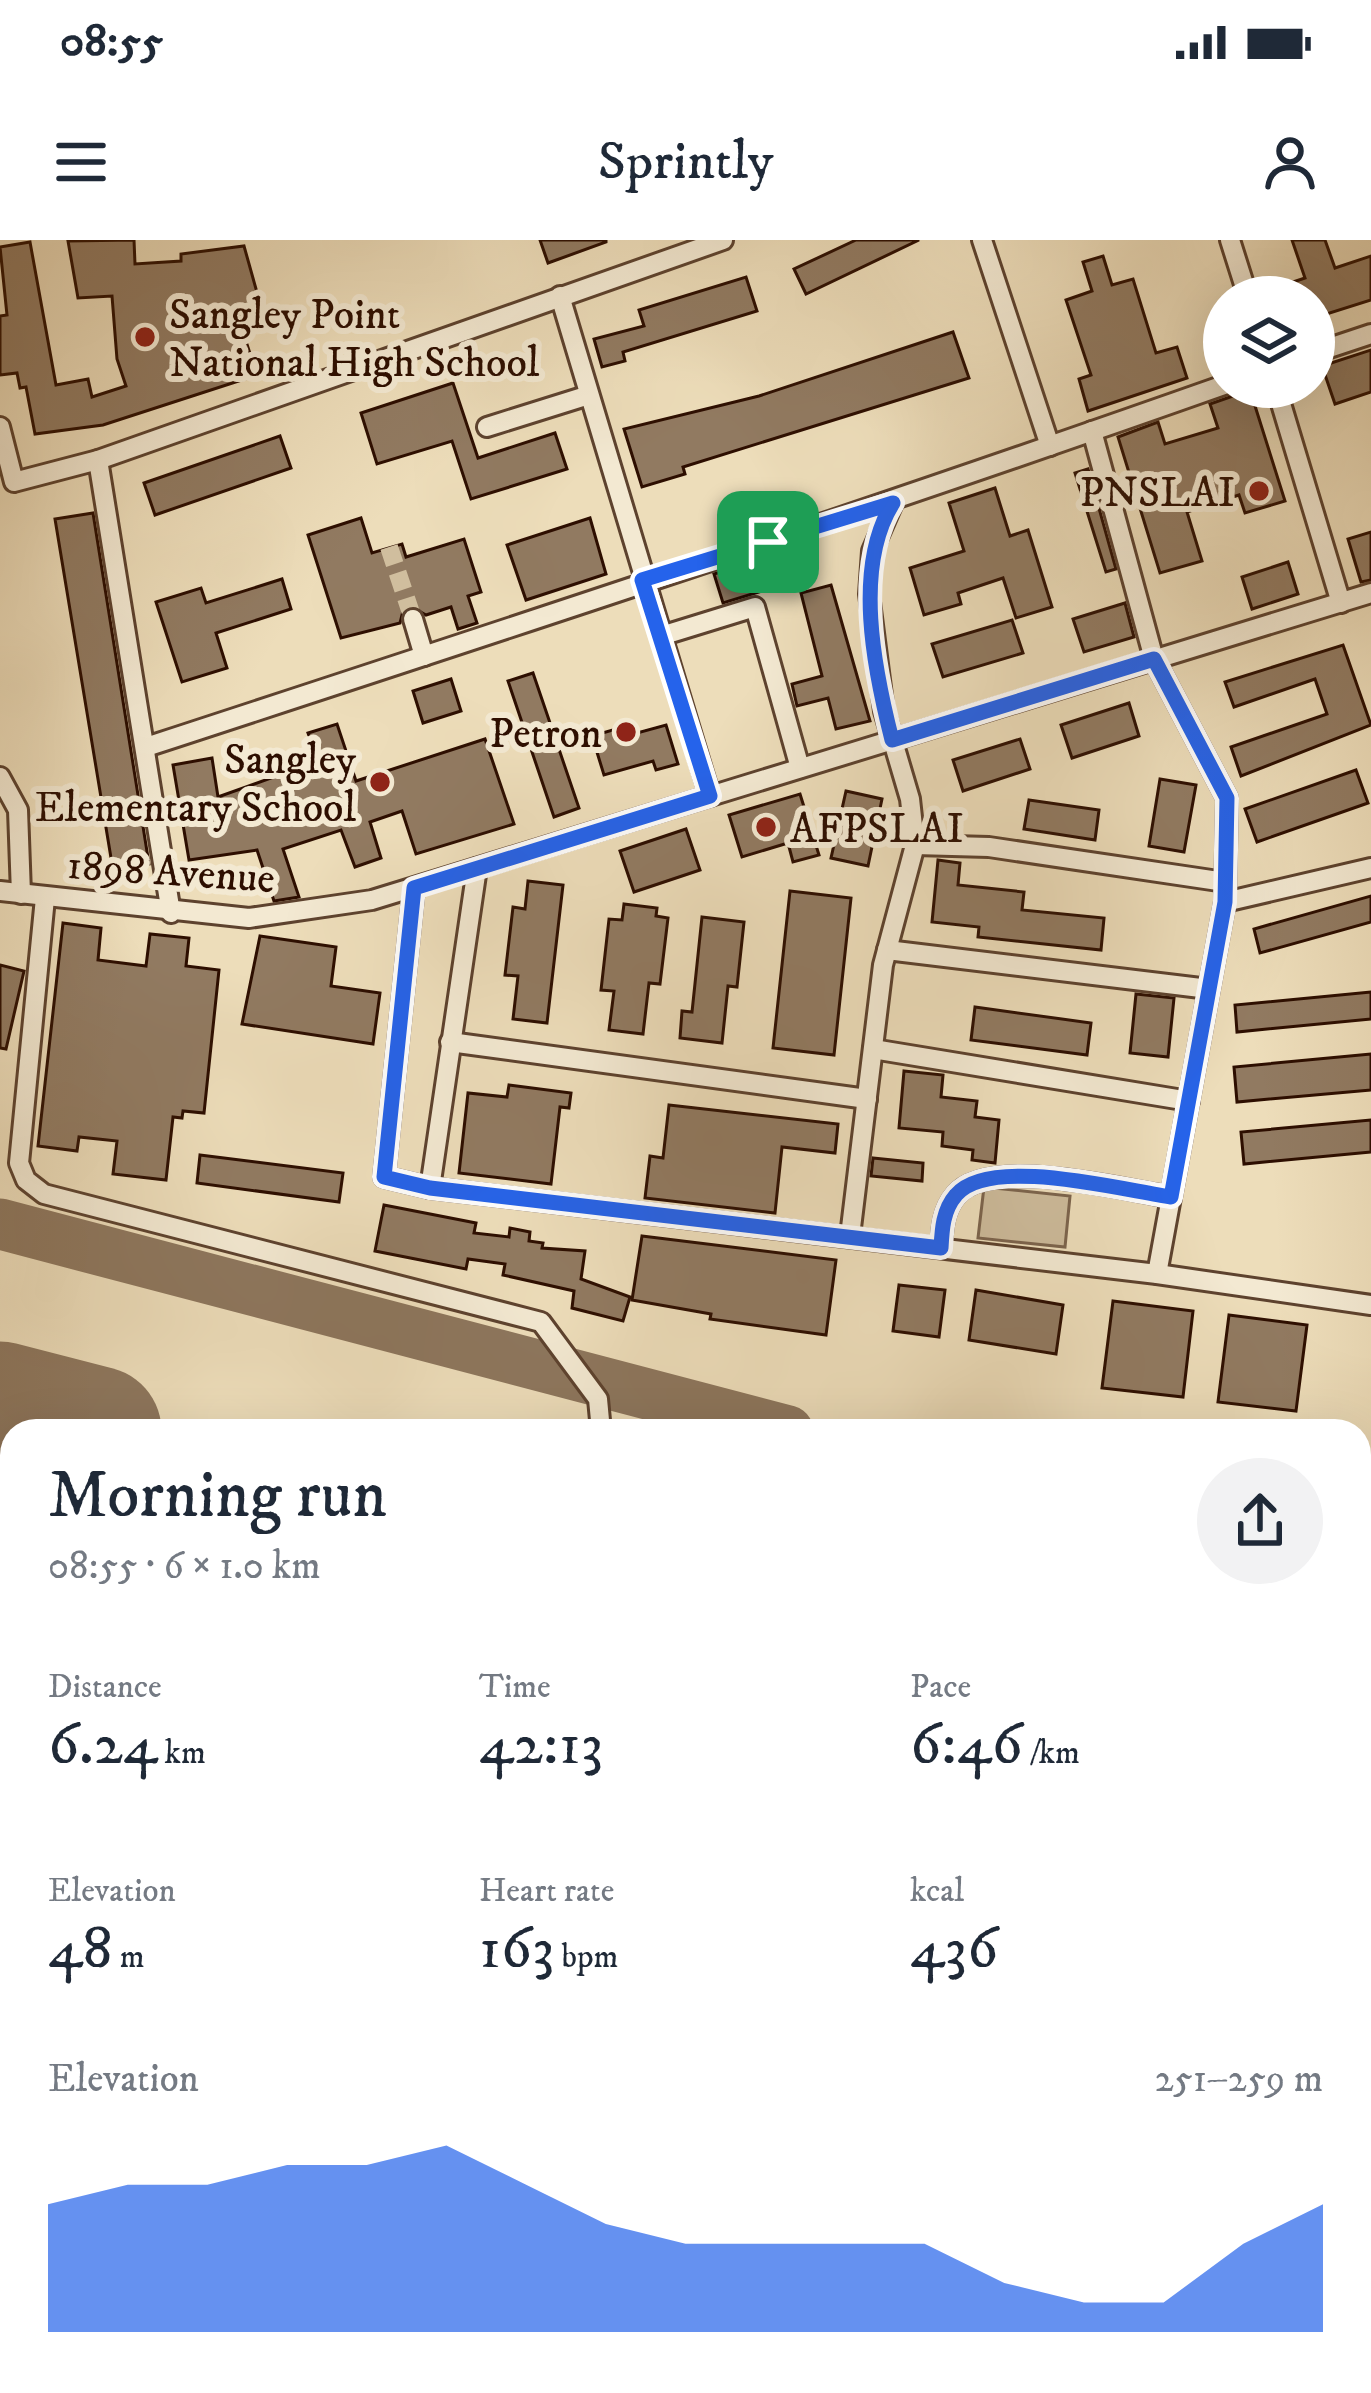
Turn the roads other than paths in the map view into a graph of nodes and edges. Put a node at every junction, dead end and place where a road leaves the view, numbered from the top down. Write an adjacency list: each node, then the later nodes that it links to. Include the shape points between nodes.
1 (723, 240): 5 (street)
2 (982, 240): 14 (street)
3 (1230, 240): 4 (street)
4 (1241, 276)
5 (560, 296): 9 (street); 15 (street)
6 (1371, 334): 7 (street)
7 (1335, 346)
8 (1203, 392): 13 (street)
9 (589, 394): 12 (street); 17 (street)
10 (1282, 408): 19 (street)
11 (0, 427): 15 (street, via 14,482)
12 (487, 427)
13 (1091, 431): 14 (street); 23 (street)
14 (1050, 446): 16 (street)
15 (98, 460): 25 (street)
16 (893, 503): 17 (street); 24 (street, via 872,551 868,594)
17 (642, 580): 21 (street); 22 (street)
18 (1371, 593): 19 (street, 1898 Avenue)
19 (1341, 604): 23 (street, 1898 Avenue)
20 (412, 619): 22 (street)
21 (661, 636): 26 (street, via 755,607); 28 (street)
22 (424, 656): 25 (street)
23 (1154, 659): 24 (street, 1898 Avenue); 34 (street, via 1227,798)
24 (892, 740): 26 (street, 1898 Avenue); 29 (street)
25 (146, 747): 37 (street)
26 (800, 768): 28 (street, 1898 Avenue)
27 (0, 777): 35 (street, via 19,810)
28 (710, 796): 30 (street, 1898 Avenue)
29 (915, 844): 34 (street, via 989,847); 38 (street)
30 (477, 868): 32 (street, 1898 Avenue); 40 (street)
31 (1371, 868): 34 (street)
32 (414, 888): 37 (street, 1898 Avenue, via 290,914); 44 (street, via 384,1177)
33 (0, 891): 35 (street, 1898 Avenue)
34 (1225, 892): 39 (street)
35 (21, 894): 36 (street, 1898 Avenue)
36 (45, 898): 37 (street, 1898 Avenue); 50 (street, via 19,1163 26,1180 44,1194 541,1322 598,1399)
37 (171, 914)
38 (887, 950): 39 (street); 41 (street)
39 (1209, 988): 43 (street)
40 (450, 1042): 42 (street); 44 (street)
41 (873, 1048): 42 (street); 43 (street)
42 (867, 1099): 46 (street)
43 (1189, 1101): 45 (street)
44 (430, 1188): 46 (street)
45 (1171, 1197): 47 (street, via 999,1173 957,1192 943,1219); 48 (street)
46 (850, 1236): 47 (street)
47 (941, 1248): 48 (street)
48 (1157, 1274): 49 (street)
49 (1371, 1305)
50 (600, 1419)

